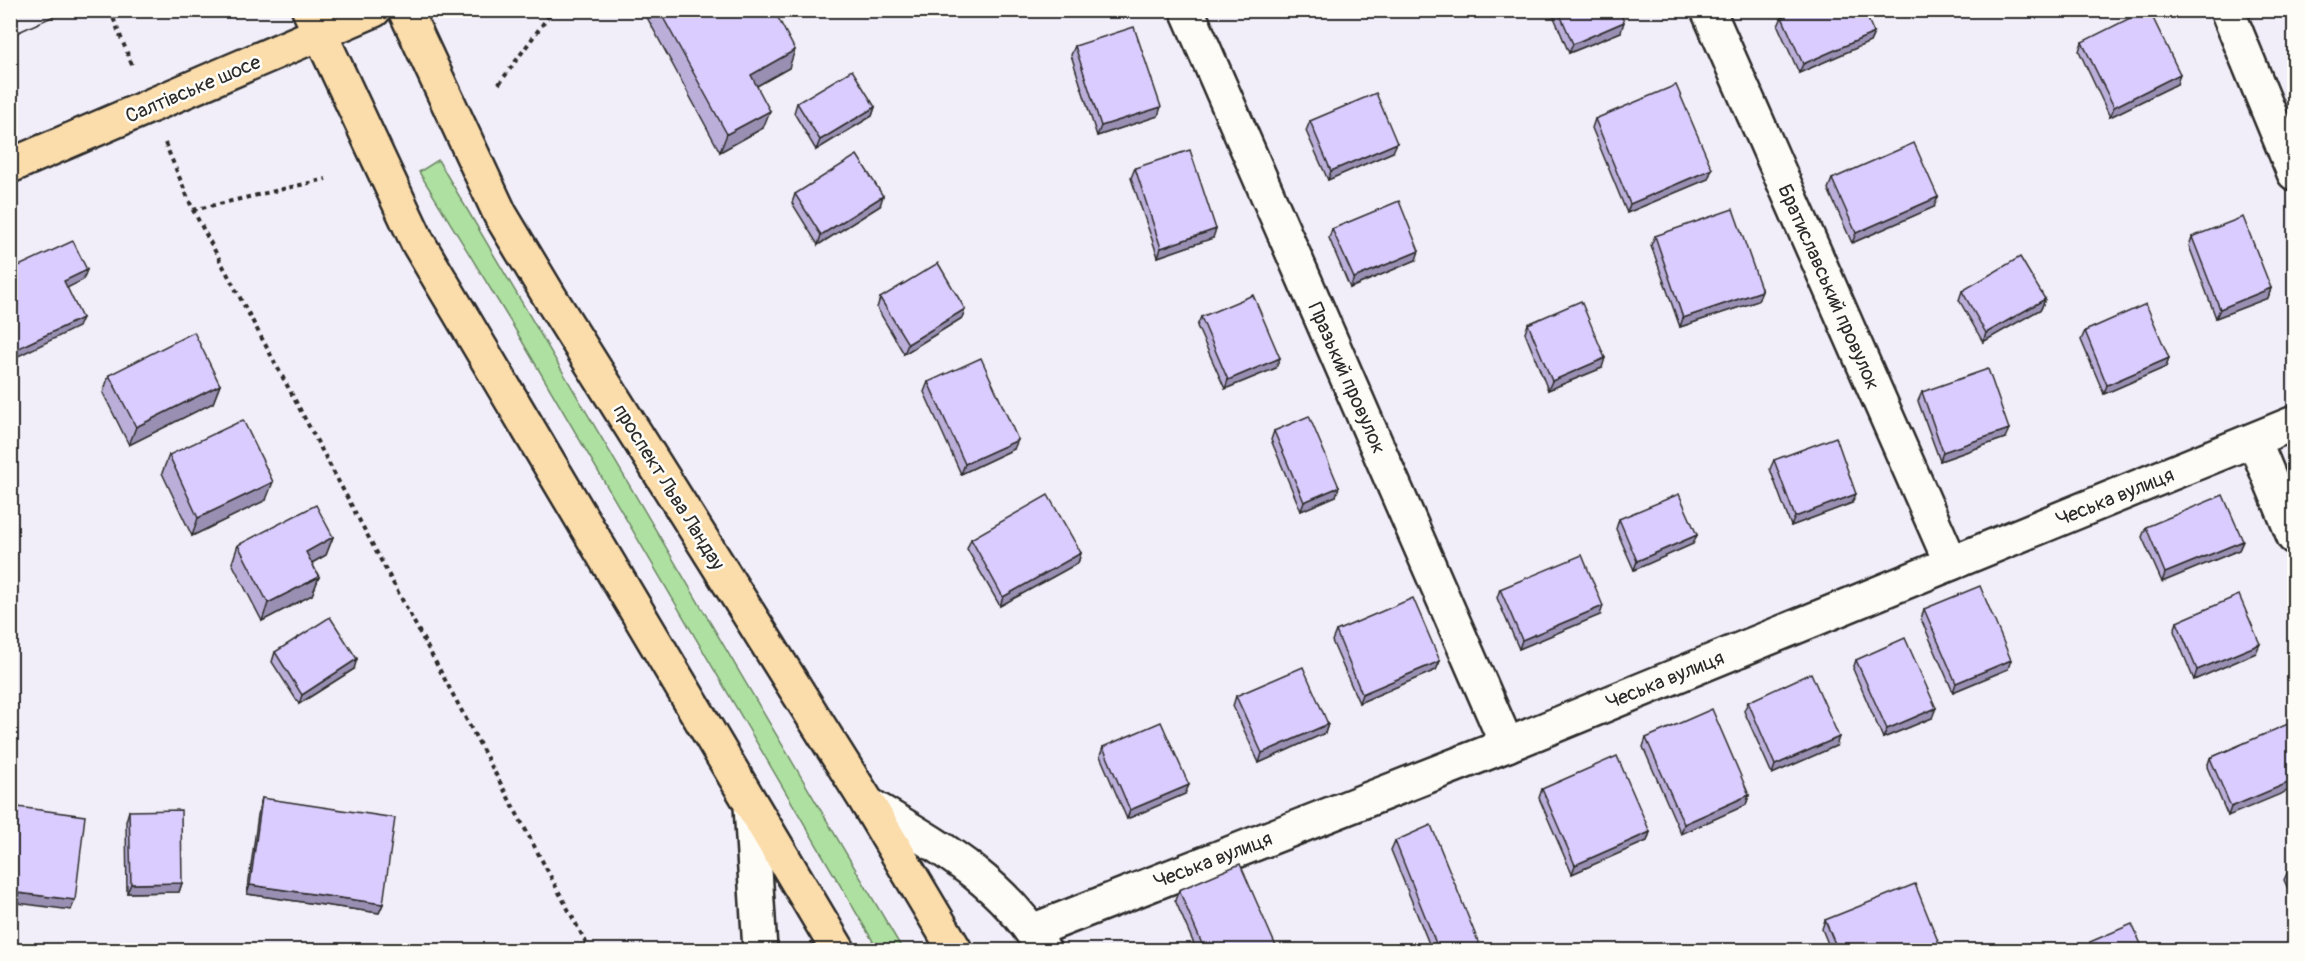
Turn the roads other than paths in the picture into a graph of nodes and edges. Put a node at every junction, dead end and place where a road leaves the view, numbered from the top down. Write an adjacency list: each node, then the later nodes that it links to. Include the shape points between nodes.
1 (374, 10): 6 (main road, Салтівське шосе)
2 (405, 10): 14 (main road, проспект Льва Ландау, via 500,214)
3 (1187, 10): 13 (street, Празький провулок)
4 (1708, 10): 12 (street, Братиславський провулок)
5 (2228, 10): 8 (street)
6 (314, 22): 7 (main road, Салтівське шосе); 15 (main road, via 417,241)
7 (10, 166)
8 (2295, 173)
9 (2295, 423): 10 (street, Чеська вулиця)
10 (2254, 440): 11 (street); 12 (street, Чеська вулиця)
11 (2295, 537)
12 (1951, 564): 13 (street, Чеська вулиця)
13 (1507, 745): 16 (street, Чеська вулиця)
14 (868, 804): 16 (street, via 957,858 1002,895); 19 (main road, проспект Льва Ландау)
15 (751, 806): 17 (street); 18 (main road)
16 (1038, 941)
17 (760, 951)
18 (838, 951)
19 (955, 951)

